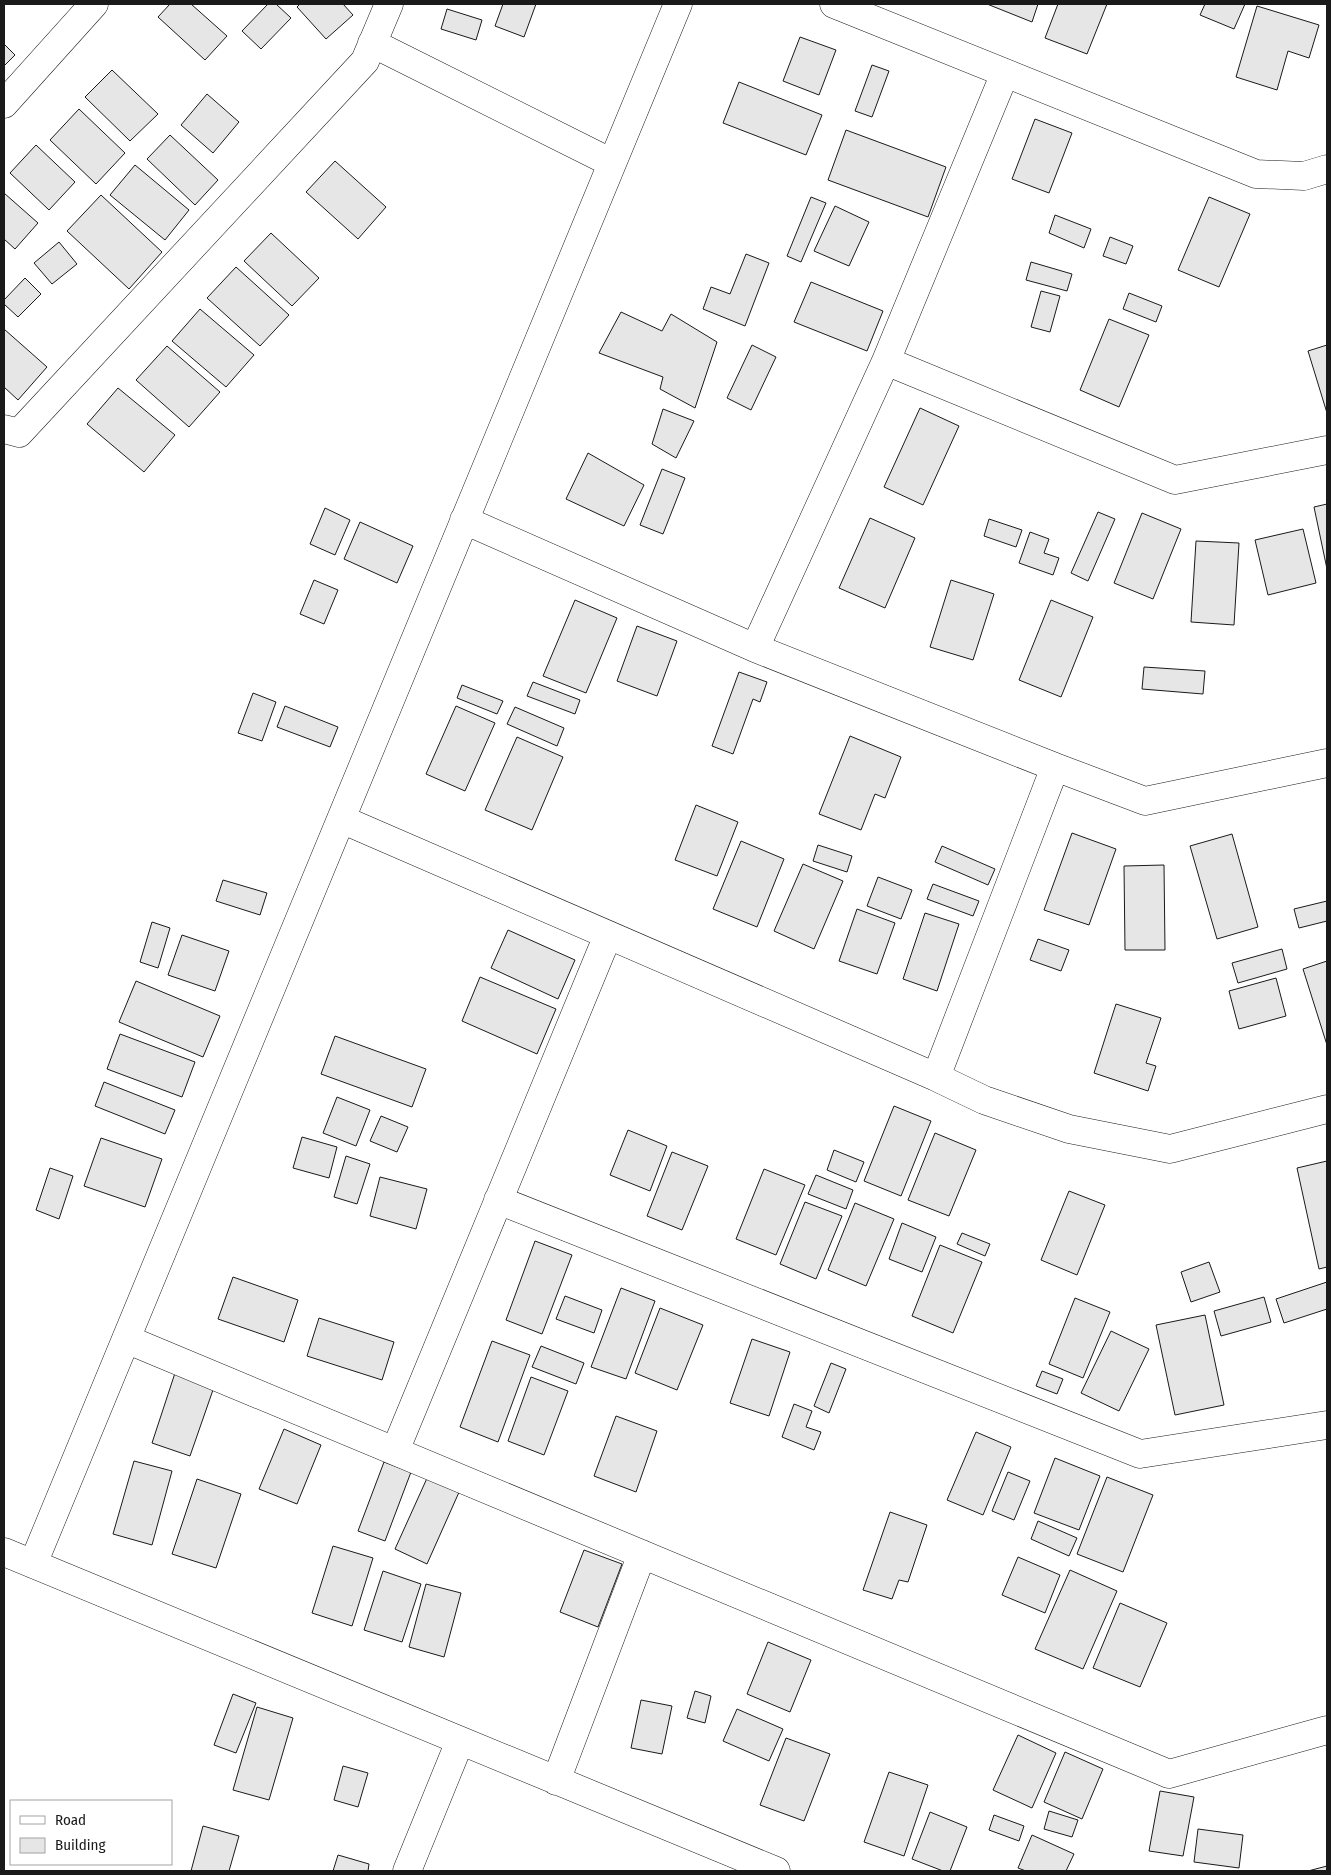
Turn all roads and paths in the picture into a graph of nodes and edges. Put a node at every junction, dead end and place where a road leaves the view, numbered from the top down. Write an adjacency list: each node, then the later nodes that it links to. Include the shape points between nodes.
1 (94, 4): 7 (street)
2 (390, 4): 5 (street)
3 (678, 4): 8 (street)
4 (834, 4): 6 (street)
5 (372, 43): 8 (street); 11 (street, via 365,61 19,433)
6 (1005, 73): 9 (street, via 1256,174 1304,176); 10 (street)
7 (4, 104)
8 (612, 163): 13 (street)
9 (1327, 169)
10 (886, 361): 12 (street, via 1175,480); 14 (street)
11 (4, 429)
12 (1327, 450)
13 (464, 520): 14 (street); 17 (street)
14 (755, 648): 16 (street)
15 (1327, 764): 16 (street, via 1146,800)
16 (1055, 767): 19 (street)
17 (341, 818): 18 (street); 22 (street)
18 (608, 935): 19 (street); 21 (street)
19 (936, 1077): 20 (street, via 984,1100 1069,1129 1170,1149)
20 (1327, 1109)
21 (498, 1200): 23 (street, via 1140,1454); 24 (street)
22 (126, 1339): 24 (street); 27 (street)
23 (1327, 1425)
24 (395, 1451): 26 (street)
25 (4, 1552): 27 (street)
26 (642, 1554): 28 (street, via 1169,1774); 30 (street)
27 (32, 1564): 29 (street)
28 (1327, 1730)
29 (460, 1741): 30 (street); 31 (street)
30 (556, 1781): 32 (street)
31 (407, 1871)
32 (776, 1871)

